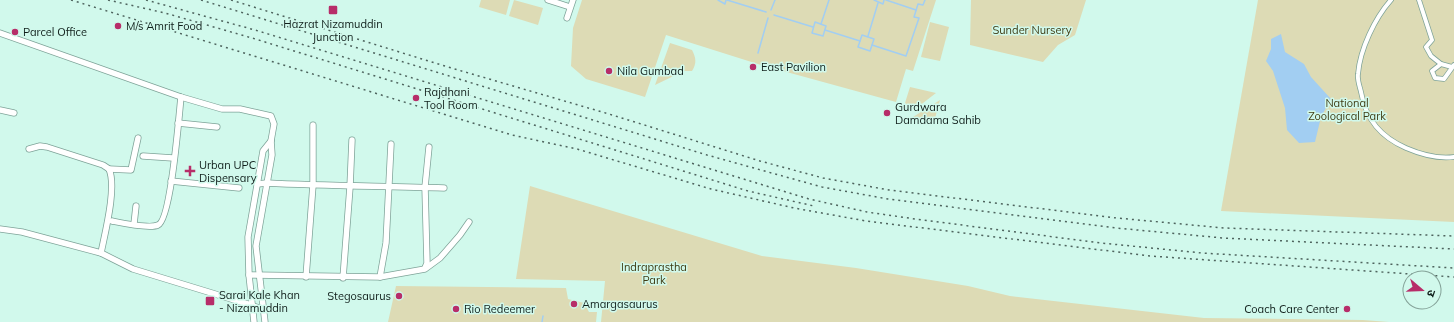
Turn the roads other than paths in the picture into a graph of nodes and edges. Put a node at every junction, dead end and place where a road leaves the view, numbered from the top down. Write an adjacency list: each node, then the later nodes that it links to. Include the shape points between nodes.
1 (548, 0): 5 (street)
2 (573, 0): 5 (street)
3 (1391, 0): 23 (street, via 1380,12 1367,41 1357,75 1363,106 1373,125 1391,141 1419,154)
4 (1419, 0): 8 (street, via 1432,40 1426,47)
5 (570, 7): 6 (street)
6 (567, 18)
7 (0, 33): 10 (street)
8 (1441, 64): 9 (street); 9 (street, via 1432,71 1435,78 1444,79)
9 (1453, 66)
10 (181, 97): 13 (street); 18 (street, via 222,109 240,109 271,116 274,124)
11 (0, 110): 12 (street)
12 (14, 113)
13 (178, 123): 15 (street); 24 (street)
14 (313, 125): 29 (street)
15 (217, 127)
16 (138, 138): 25 (street, via 131,170)
17 (352, 140): 31 (street)
18 (271, 141): 27 (street); 28 (street, via 262,151)
19 (391, 144): 30 (street)
20 (430, 147): 32 (street)
21 (29, 149): 25 (street, via 47,147)
22 (144, 156): 24 (street)
23 (1454, 157)
24 (173, 158): 26 (street)
25 (109, 169): 40 (street, via 112,181)
26 (171, 181): 33 (street); 38 (street, via 165,216 159,225)
27 (267, 183): 28 (street); 29 (street); 43 (street, via 257,235)
28 (257, 184): 42 (street, via 248,237)
29 (313, 186): 31 (street); 44 (street)
30 (388, 186): 31 (street); 32 (street); 45 (street, via 386,242)
31 (350, 187): 46 (street)
32 (425, 187): 34 (street); 41 (street)
33 (239, 188)
34 (444, 188)
35 (136, 206): 38 (street)
36 (112, 221): 38 (street)
37 (469, 222): 41 (street, via 440,258)
38 (134, 224)
39 (0, 229): 40 (street, via 22,232)
40 (101, 253): 47 (street, via 133,268)
41 (425, 269): 45 (street)
42 (249, 275): 43 (street); 47 (street)
43 (259, 276): 44 (street); 48 (street)
44 (306, 276): 46 (street)
45 (380, 277): 46 (street)
46 (343, 278)
47 (251, 305): 48 (street); 49 (street)
48 (264, 310): 50 (street)
49 (254, 322)
50 (265, 322)

